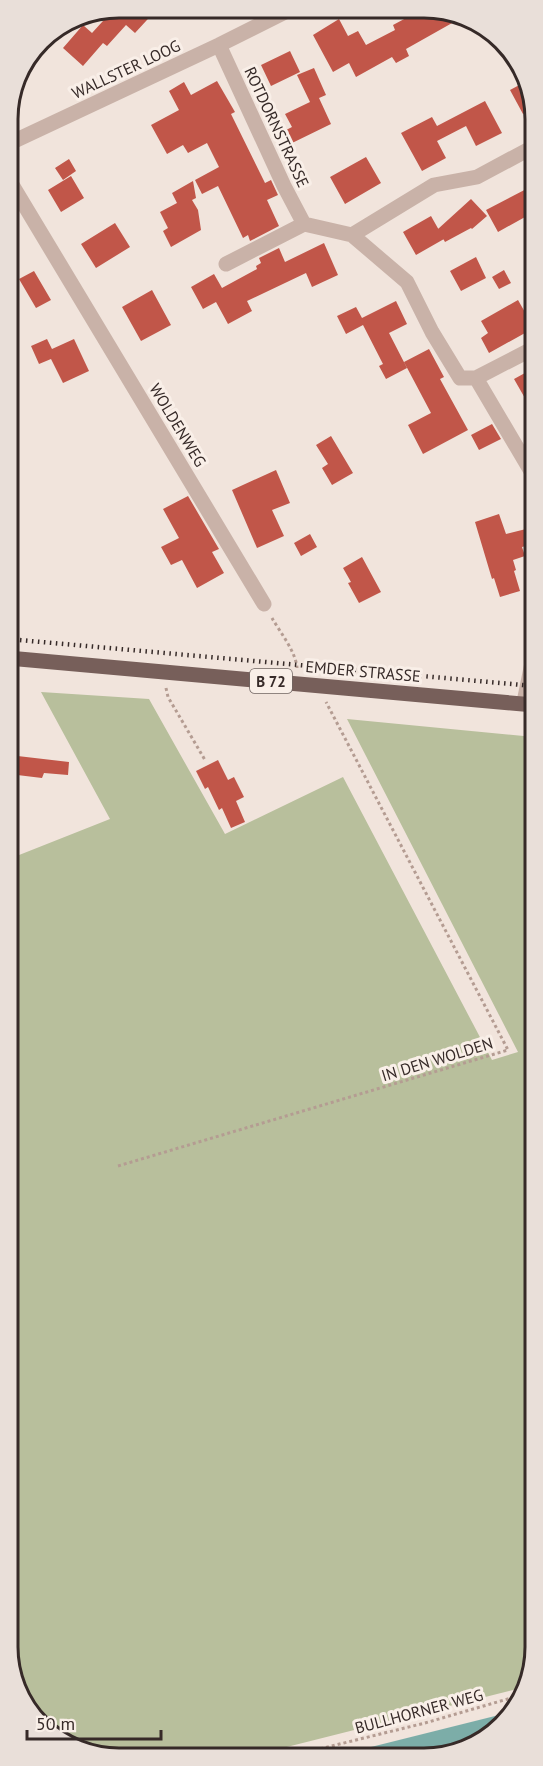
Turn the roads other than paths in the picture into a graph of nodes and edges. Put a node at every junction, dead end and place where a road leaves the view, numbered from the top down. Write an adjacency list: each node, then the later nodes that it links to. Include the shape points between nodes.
1 (273, 18): 2 (street, WALLSTER LOOG)
2 (219, 45): 3 (street, WALLSTER LOOG); 6 (street, ROTDORNSTRASSE)
3 (18, 139)
4 (525, 151): 7 (street, via 477,177 434,185)
5 (18, 195): 12 (street, WOLDENWEG)
6 (304, 224): 7 (street); 8 (street)
7 (352, 235): 10 (street, via 407,282 460,378)
8 (226, 264)
9 (525, 353): 10 (street)
10 (477, 378): 11 (street)
11 (525, 461)
12 (264, 604)
13 (18, 659): 14 (main road, EMDER STRASSE / B 72)
14 (525, 705)

